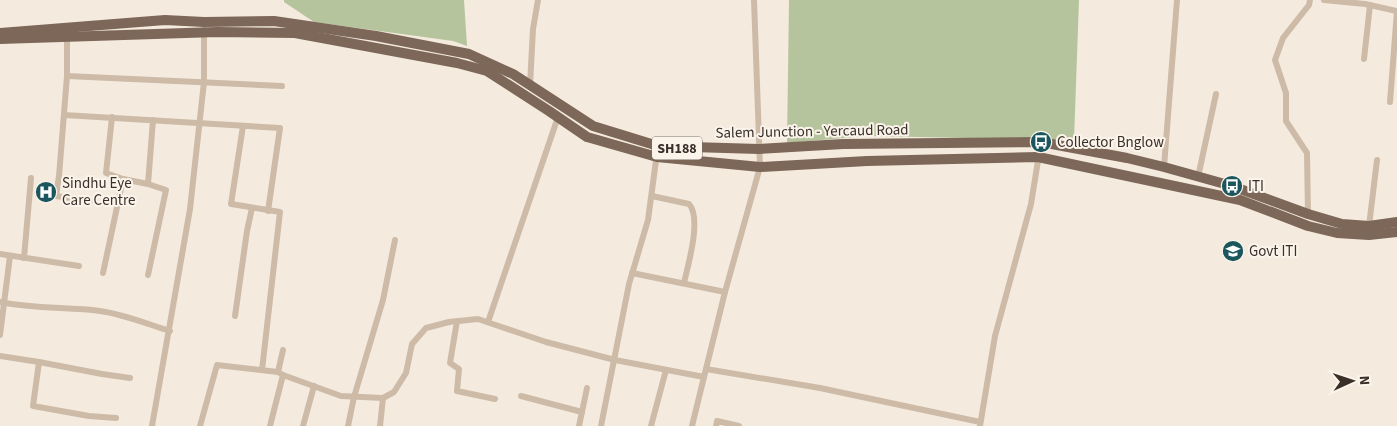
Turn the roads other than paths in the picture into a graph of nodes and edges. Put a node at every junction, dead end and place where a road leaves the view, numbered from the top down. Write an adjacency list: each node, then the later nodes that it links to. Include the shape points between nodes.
1 (538, 0): 15 (street)
2 (754, 0): 26 (street)
3 (1177, 0): 31 (street)
4 (1310, 0): 40 (street, via 1282,38 1275,60 1286,93 1286,121 1307,153)
5 (1324, 0): 6 (street)
6 (1353, 2): 7 (street)
7 (1370, 5): 12 (street); 18 (street, via 1397,11)
8 (204, 27): 10 (main road, SH188); 14 (street); 15 (main road, Salem Junction - Yercaud Road / SH188, via 274,21 376,36 469,54); 21 (main road, SH188, via 295,33 456,63 487,71)
9 (0, 32): 10 (main road, SH188)
10 (67, 33): 11 (main road, SH188); 13 (street)
11 (0, 40)
12 (1364, 59)
13 (67, 76): 14 (street); 19 (street)
14 (204, 82): 16 (street); 23 (street)
15 (530, 85): 27 (main road, Salem Junction - Yercaud Road / SH188, via 593,126)
16 (282, 86)
17 (1216, 94): 32 (street)
18 (1390, 102)
19 (64, 115): 20 (street); 37 (street, via 56,196)
20 (112, 117): 22 (street); 34 (street, via 106,173)
21 (558, 117): 27 (main road, SH188, via 587,137); 57 (street)
22 (153, 120): 23 (street); 35 (street)
23 (200, 123): 24 (street); 58 (street)
24 (243, 126): 38 (street, via 231,204); 39 (street, via 280,128)
25 (1041, 142): 26 (main road, Salem Junction - Yercaud Road / SH188, via 843,144); 28 (street); 31 (main road, Salem Junction - Yercaud Road / SH188)
26 (759, 149): 27 (main road, Salem Junction - Yercaud Road / SH188); 30 (street)
27 (657, 151): 30 (main road, SH188); 36 (street)
28 (1038, 157): 30 (main road, SH188); 42 (main road, SH188, via 1240,200 1336,233); 78 (street, via 1031,204 995,336)
29 (1376, 160): 42 (street)
30 (760, 167): 53 (street)
31 (1164, 167): 32 (main road, Salem Junction - Yercaud Road / SH188)
32 (1198, 177): 40 (main road, Salem Junction - Yercaud Road / SH188)
33 (31, 178): 47 (street)
34 (123, 179): 35 (street); 49 (street)
35 (148, 184): 51 (street, via 166,190)
36 (652, 196): 50 (street); 52 (street, via 689,204 693,209 696,220)
37 (90, 201)
38 (252, 208): 39 (street); 55 (street)
39 (268, 211): 65 (street, via 280,212)
40 (1308, 214): 42 (main road, Salem Junction - Yercaud Road / SH188)
41 (1397, 222): 42 (main road)
42 (1372, 230): 43 (main road, Salem Junction - Yercaud Road / SH188)
43 (1397, 232)
44 (395, 240): 73 (street, via 382,300)
45 (0, 254): 46 (street)
46 (10, 256): 47 (street); 54 (street)
47 (24, 258): 48 (street)
48 (79, 266)
49 (103, 273)
50 (632, 273): 52 (street); 62 (street)
51 (148, 275)
52 (684, 283): 53 (street)
53 (725, 292): 64 (street)
54 (2, 303): 58 (street, via 100,311); 59 (street)
55 (235, 316)
56 (456, 322): 57 (street, via 478,319); 74 (street, via 426,328 412,344 406,373 394,392); 75 (street, via 450,362 460,369 457,391)
57 (488, 322): 62 (street, via 546,342)
58 (170, 331): 79 (street)
59 (0, 335)
60 (283, 350): 67 (street)
61 (0, 356): 63 (street)
62 (615, 360): 66 (street); 86 (street)
63 (39, 362): 69 (street); 77 (street, via 33,406)
64 (706, 369): 68 (street); 78 (street, via 820,388)
65 (262, 370): 67 (street); 80 (street, via 217,365)
66 (666, 370): 68 (street); 87 (street)
67 (280, 373): 70 (street); 81 (street)
68 (704, 377): 88 (street)
69 (130, 378)
70 (314, 386): 73 (street); 82 (street)
71 (587, 388): 76 (street)
72 (521, 396): 76 (street)
73 (354, 397): 74 (street); 83 (street)
74 (383, 398): 84 (street)
75 (495, 399)
76 (582, 412): 85 (street)
77 (116, 418)
78 (980, 424)
79 (152, 426)
80 (200, 426)
81 (270, 426)
82 (303, 426)
83 (348, 426)
84 (380, 426)
85 (579, 426)
86 (601, 426)
87 (651, 426)
88 (692, 426)
89 (716, 426): 90 (street, via 717,421)
90 (739, 426)

